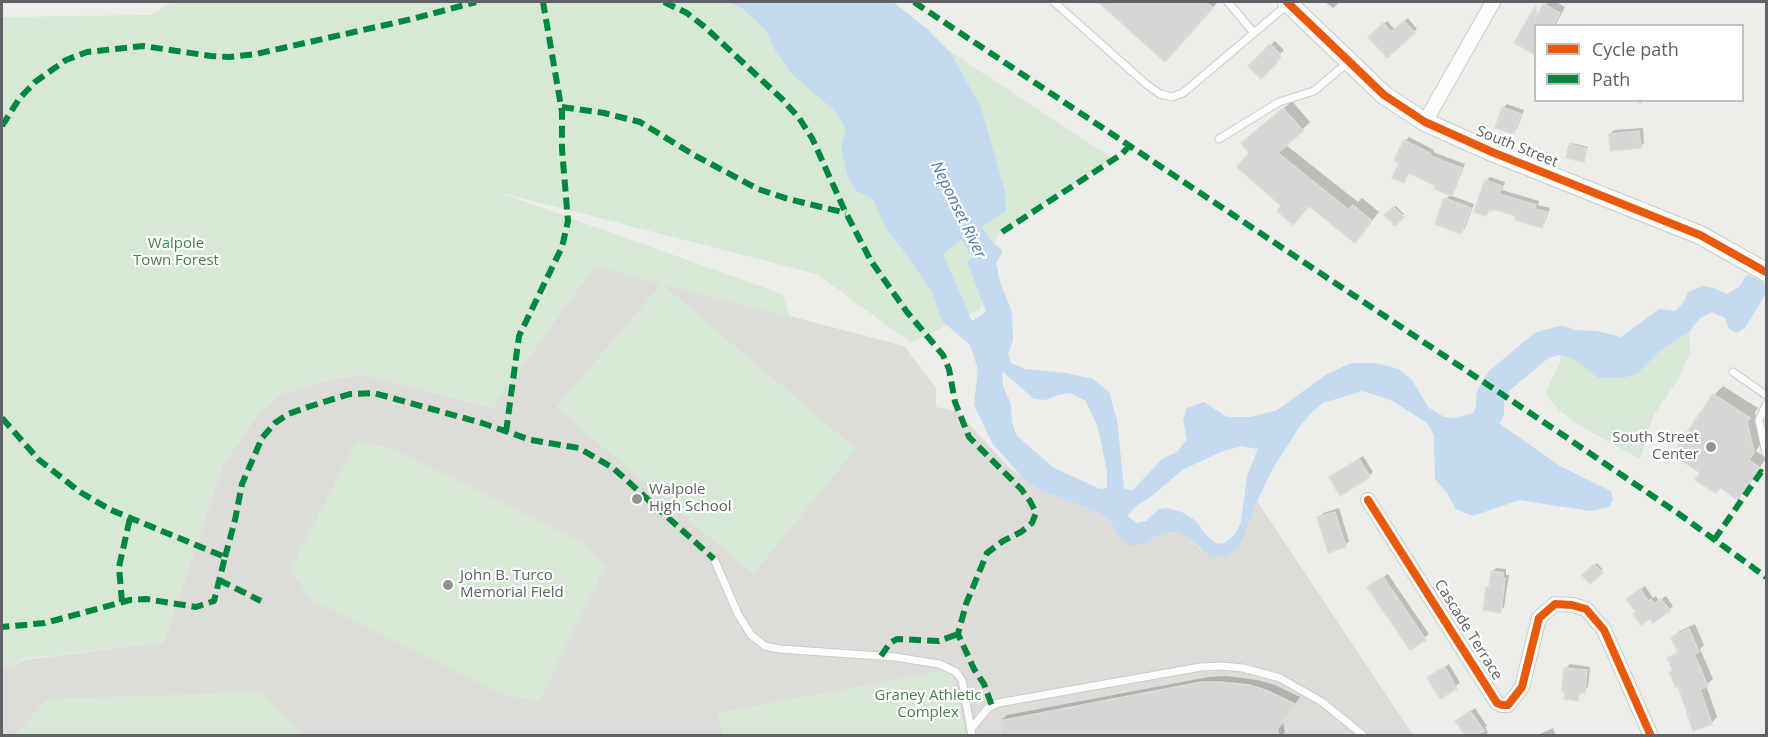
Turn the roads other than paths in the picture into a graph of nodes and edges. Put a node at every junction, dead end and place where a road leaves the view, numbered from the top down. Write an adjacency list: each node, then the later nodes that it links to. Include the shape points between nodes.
1 (1054, 2): 5 (lane, via 1146,84 1172,97 1183,93)
2 (1228, 2): 5 (lane)
3 (1288, 2): 5 (lane); 6 (street, South Street)
4 (1493, 2): 7 (street)
5 (1254, 33)
6 (1349, 61): 7 (street, South Street, via 1384,94); 8 (lane, via 1314,91 1279,102)
7 (1425, 122): 9 (street, South Street, via 1692,231)
8 (1219, 139)
9 (1767, 272)
10 (1733, 372): 11 (lane)
11 (1767, 395)
12 (1767, 405): 13 (lane, via 1759,420)
13 (1767, 453)
14 (1368, 500): 18 (street, Cascade Terrace, via 1497,703 1508,705 1522,687 1539,618 1555,604 1572,605 1586,609 1604,630)
15 (714, 559): 16 (lane, via 738,614 751,635 765,646 895,657 947,667 962,680)
16 (972, 732): 17 (lane, via 988,708 998,703 1221,666 1280,678 1322,702)
17 (1364, 735)
18 (1651, 735)

